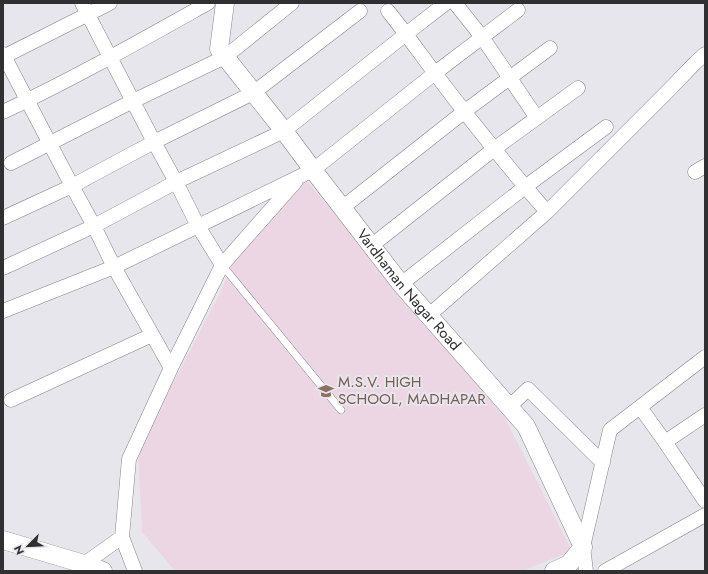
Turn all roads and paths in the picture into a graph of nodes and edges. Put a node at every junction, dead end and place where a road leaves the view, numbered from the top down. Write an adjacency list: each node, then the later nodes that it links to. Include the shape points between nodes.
1 (110, 3): 7 (street)
2 (208, 3): 16 (street)
3 (225, 3): 17 (street, Vardhaman Nagar Road, via 219,49)
4 (292, 3): 17 (street)
5 (446, 3): 11 (street)
6 (455, 3): 12 (street)
7 (85, 9): 15 (street); 16 (street)
8 (518, 10): 12 (street)
9 (360, 11): 21 (street)
10 (388, 12): 11 (street)
11 (406, 34): 18 (street); 28 (street)
12 (482, 38): 18 (street); 19 (street)
13 (550, 48): 19 (street)
14 (705, 54): 38 (street)
15 (4, 56): 22 (street)
16 (110, 57): 22 (street); 23 (street)
17 (226, 57): 21 (street, Vardhaman Nagar Road); 23 (street)
18 (435, 73): 24 (street); 33 (street)
19 (510, 78): 24 (street); 26 (street)
20 (578, 88): 26 (street)
21 (253, 93): 28 (street, Vardhaman Nagar Road); 29 (street)
22 (27, 100): 25 (street); 30 (street)
23 (133, 101): 29 (street); 30 (street)
24 (465, 111): 31 (street); 37 (street)
25 (3, 112)
26 (536, 118): 31 (street)
27 (606, 127): 36 (street)
28 (284, 131): 33 (street, Vardhaman Nagar Road); 34 (street)
29 (154, 142): 34 (street); 35 (street)
30 (50, 143): 32 (street); 35 (street)
31 (494, 149): 36 (street); 42 (street)
32 (11, 163)
33 (306, 174): 37 (street, Vardhaman Nagar Road); 41 (street); 43 (street)
34 (176, 182): 40 (street); 41 (street)
35 (72, 186): 39 (street); 40 (street)
36 (525, 187): 38 (street); 46 (street)
37 (342, 208): 42 (street, Vardhaman Nagar Road)
38 (547, 212): 48 (street)
39 (3, 218)
40 (94, 226): 44 (street); 45 (street)
41 (198, 226): 43 (street); 44 (street)
42 (371, 246): 46 (street, Vardhaman Nagar Road)
43 (222, 265): 51 (street); 55 (lane)
44 (114, 267): 47 (street); 49 (street)
45 (3, 268)
46 (401, 284): 48 (street, Vardhaman Nagar Road)
47 (3, 311)
48 (428, 316): 53 (street, Vardhaman Nagar Road)
49 (152, 335): 51 (street); 52 (street)
50 (705, 357): 54 (street)
51 (171, 368): 62 (street, via 129,459)
52 (11, 400)
53 (509, 407): 58 (street, via 528,389); 64 (street, Vardhaman Nagar Road, via 526,426)
54 (640, 407): 57 (street); 58 (street, via 610,430)
55 (341, 410)
56 (705, 415): 57 (street)
57 (665, 442): 59 (street)
58 (603, 463): 64 (street)
59 (700, 486): 60 (street)
60 (705, 501)
61 (705, 515): 70 (street)
62 (122, 537): 65 (street); 67 (street)
63 (3, 540): 65 (street)
64 (583, 547): 68 (street, via 569,564); 69 (street)
65 (84, 564): 66 (street)
66 (103, 571)
67 (135, 571)
68 (554, 571)
69 (586, 571)
70 (605, 571)

